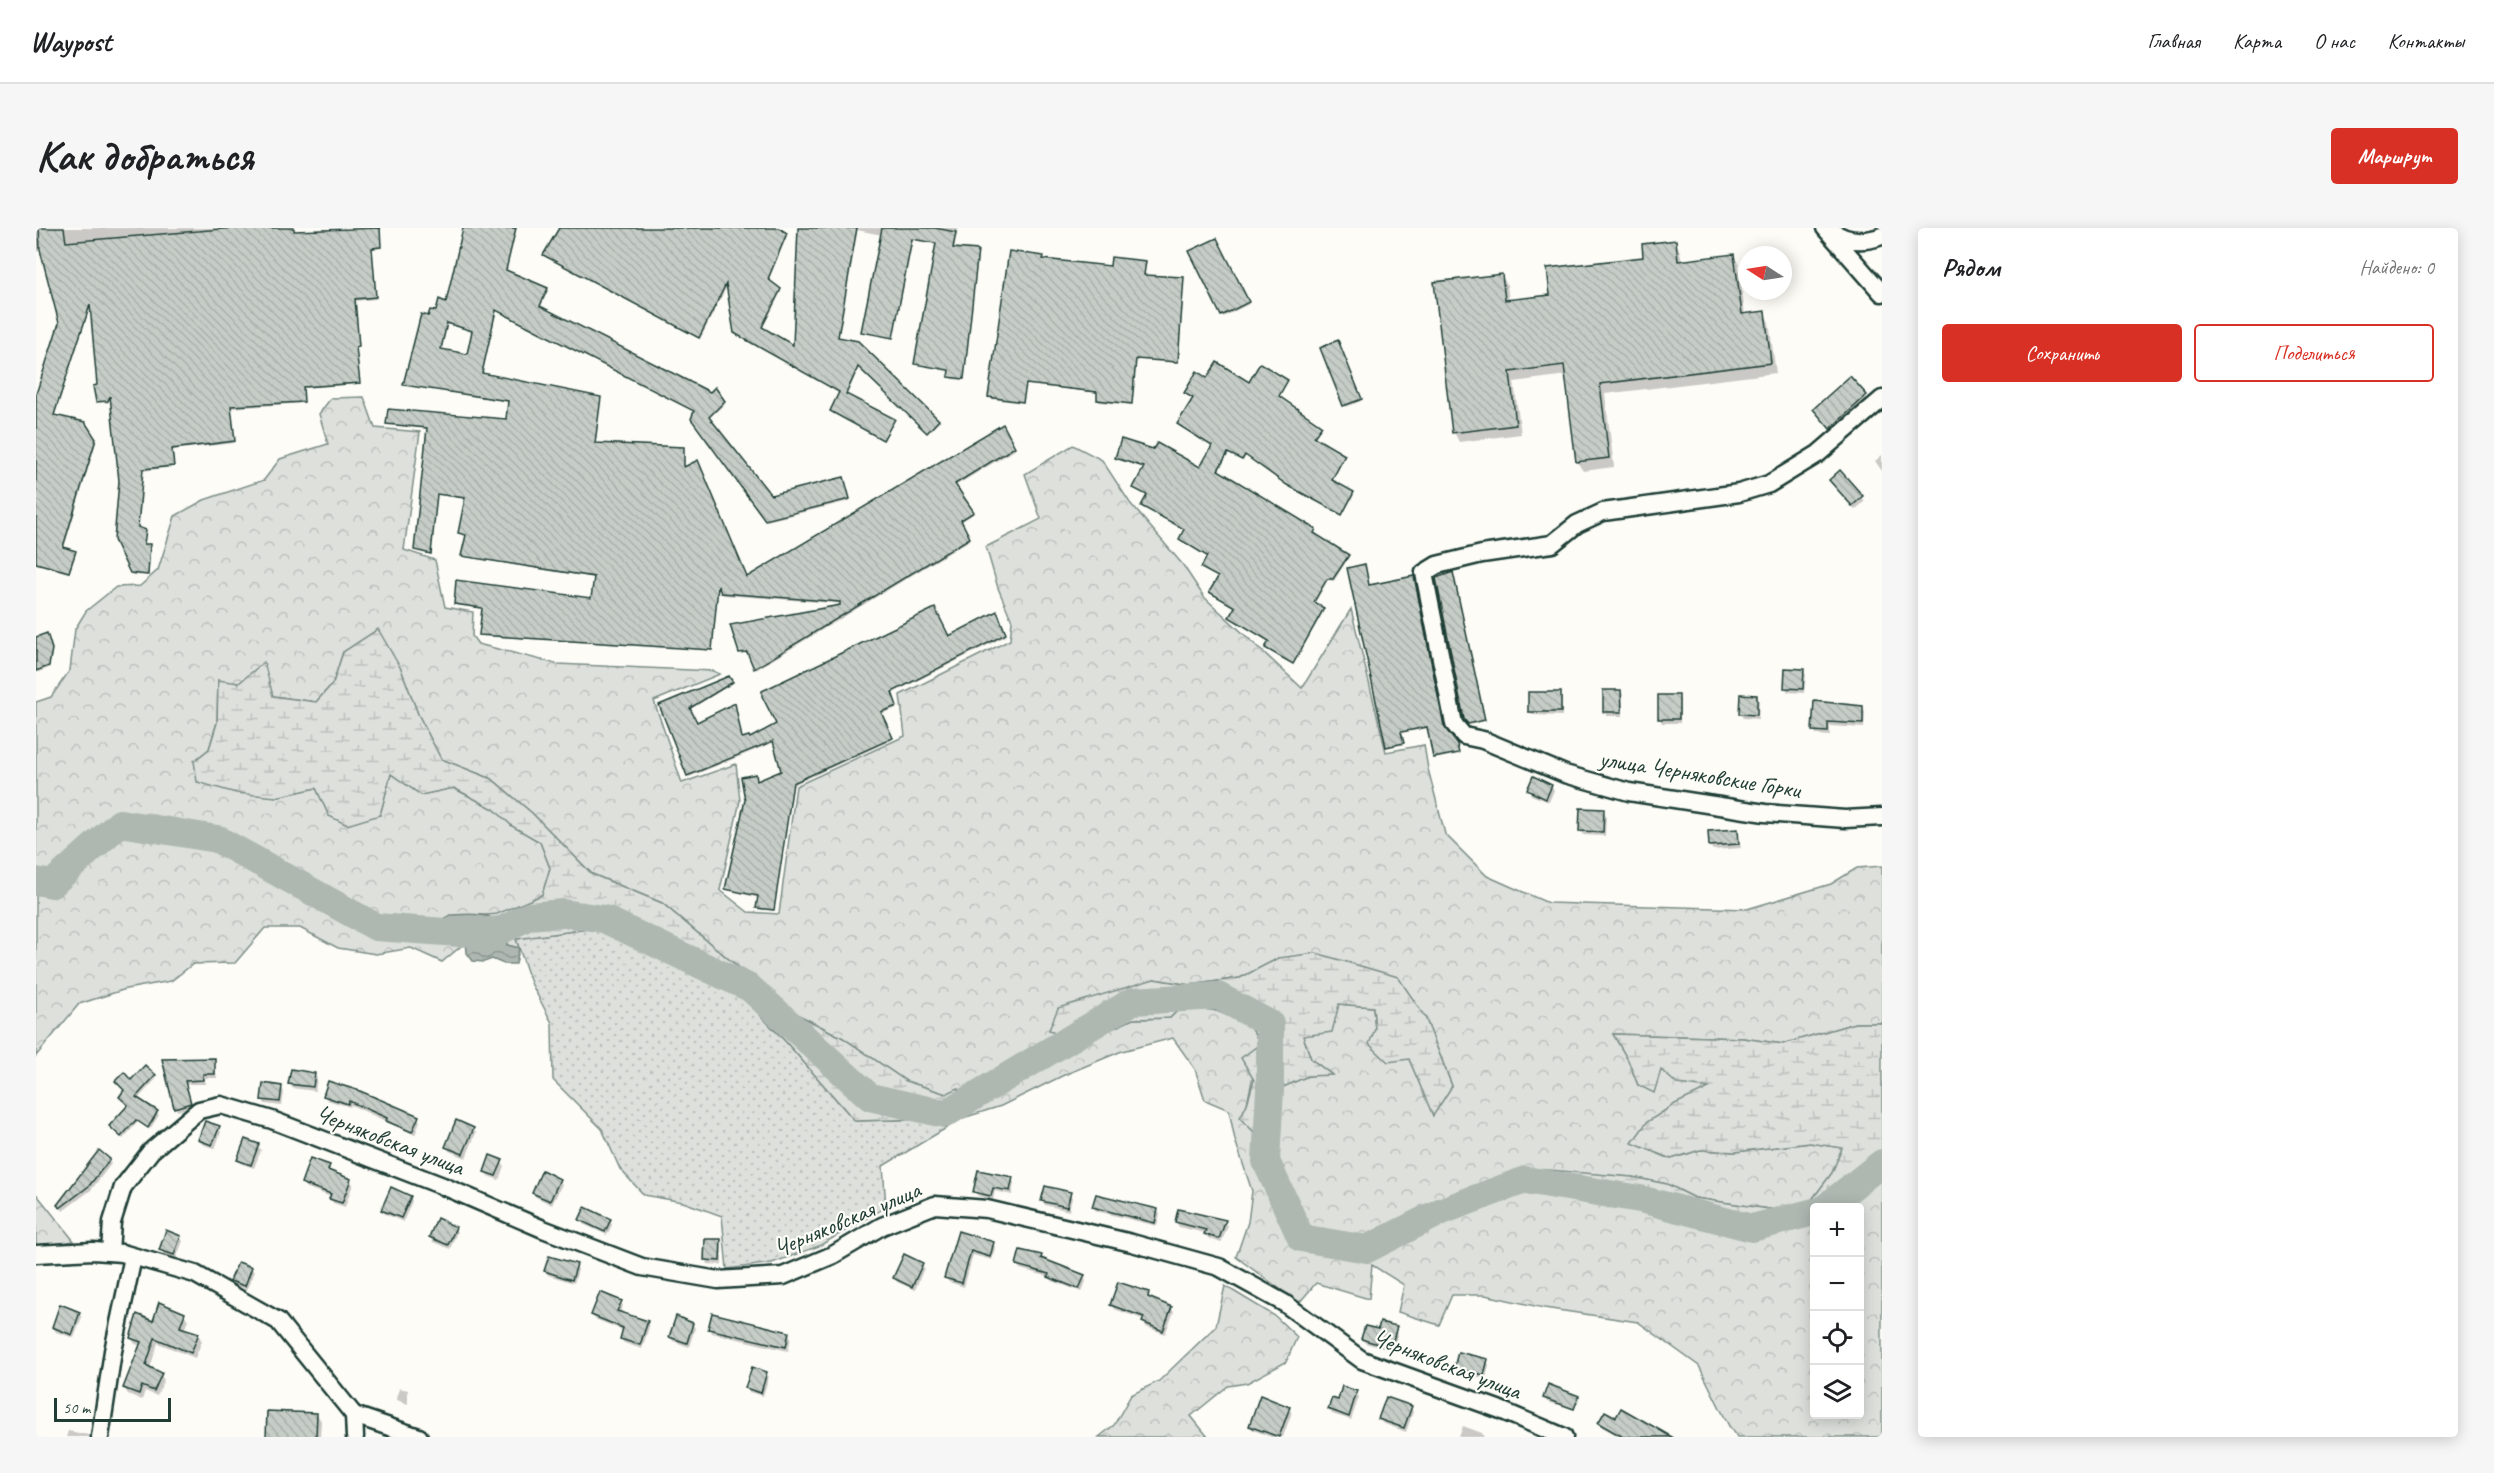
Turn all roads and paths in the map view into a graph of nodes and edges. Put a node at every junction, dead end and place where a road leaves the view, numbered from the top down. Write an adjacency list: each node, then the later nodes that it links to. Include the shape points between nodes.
1 (1827, 228): 2 (street, via 1855,240); 3 (street)
2 (1882, 236)
3 (1882, 293)
4 (1882, 399): 5 (street, улица Черняковские Горки, via 1818,454 1769,484 1739,493 1603,512 1577,524 1552,544 1471,557 1437,565 1424,573 1454,724 1464,736 1565,774 1629,792 1765,813 1845,819)
5 (1882, 817)
6 (110, 1252): 7 (street); 8 (street); 13 (street, Черняковская улица, via 112,1221 123,1187 151,1151 199,1110 222,1105 272,1120 642,1267 718,1280 783,1276 833,1255 882,1226 935,1205 987,1209 1132,1243 1220,1267 1284,1303 1362,1360)
7 (36, 1254)
8 (133, 1257): 9 (street, via 195,1274 278,1321); 10 (street)
9 (354, 1415): 11 (street); 12 (street)
10 (100, 1437)
11 (355, 1437)
12 (419, 1437)
13 (1564, 1437)

